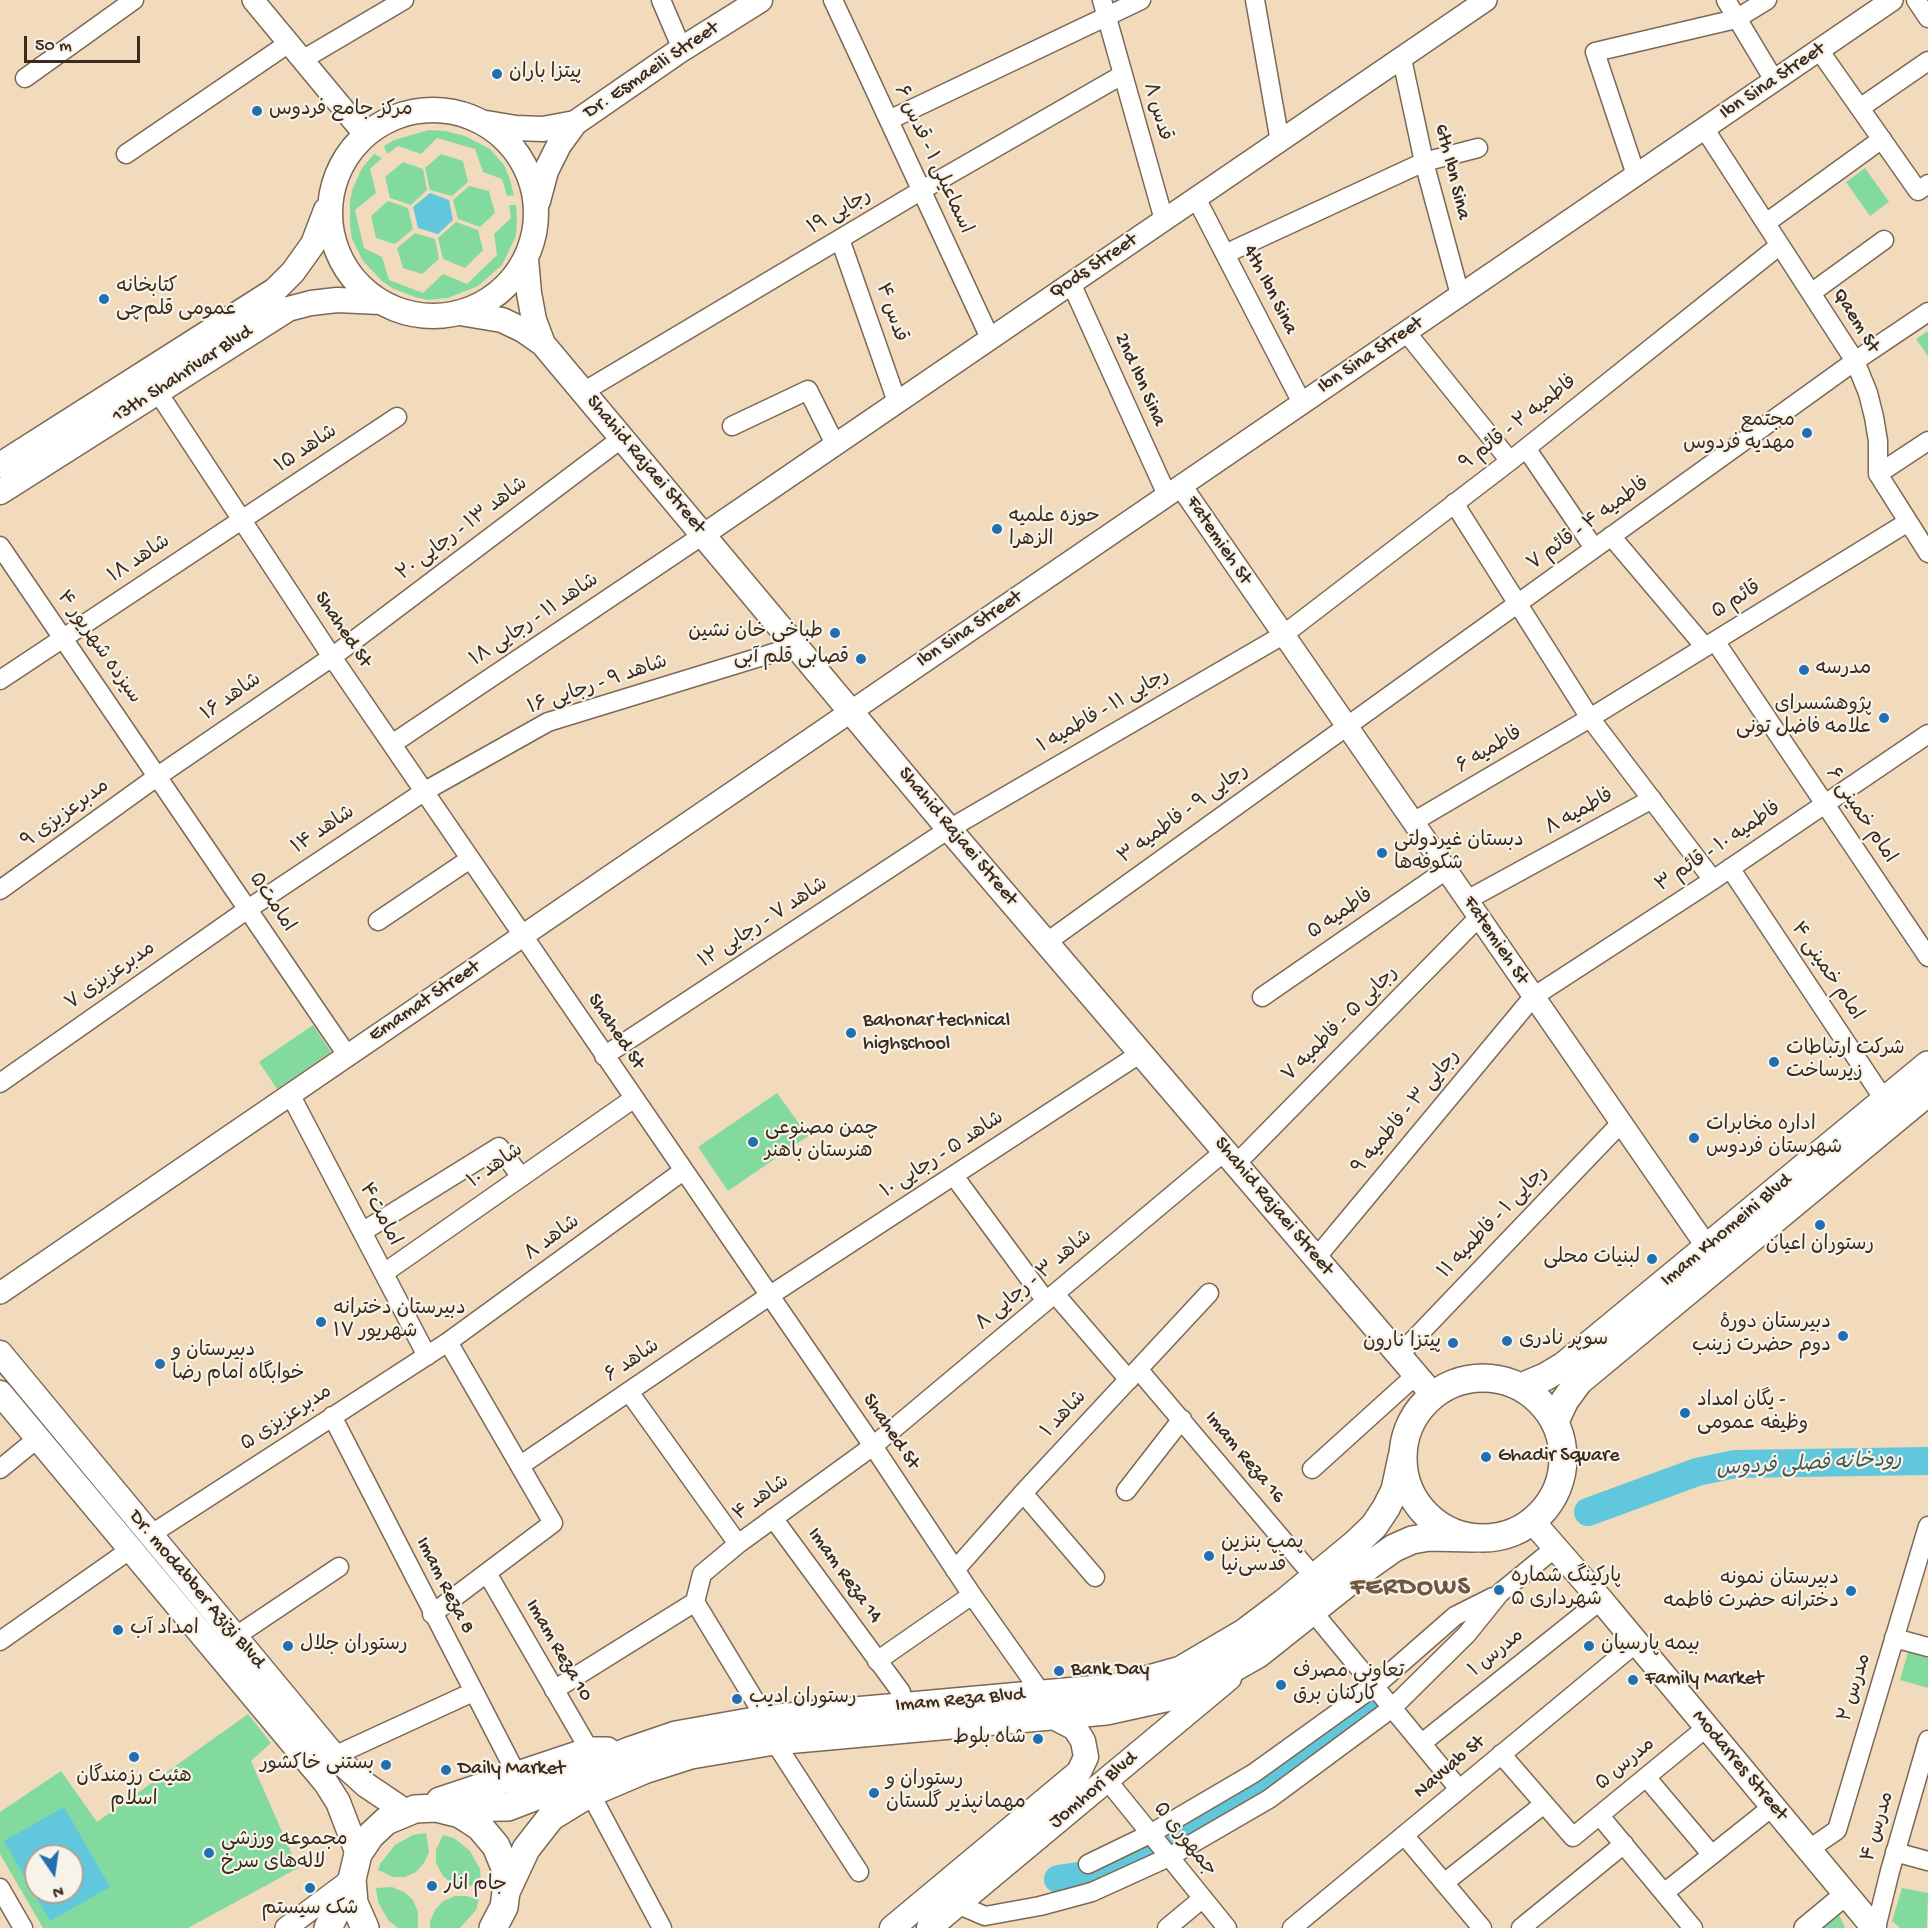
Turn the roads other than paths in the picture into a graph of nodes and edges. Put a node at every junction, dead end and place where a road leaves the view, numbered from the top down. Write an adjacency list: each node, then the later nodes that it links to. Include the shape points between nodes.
1 (134, 0): 24 (street)
2 (253, 0): 17 (street)
3 (404, 0): 21 (street)
4 (661, 0): 18 (street)
5 (760, 0): 18 (main road, Dr. Esmaeili Street)
6 (833, 0): 27 (street, اسماعیلی ۱ - قدس ۶)
7 (1141, 0): 14 (street)
8 (1255, 0): 33 (street)
9 (1486, 0): 20 (street, Qods Street)
10 (1726, 0): 16 (street)
11 (1767, 0): 16 (street)
12 (1892, 0): 19 (street, Ibn Sina Street)
13 (1916, 0): 15 (street)
14 (1104, 8): 23 (street, قدس ۸); 27 (street)
15 (1928, 18)
16 (1736, 20): 25 (street); 37 (street, via 1595,52)
17 (289, 43): 21 (street); 35 (street)
18 (682, 49): 29 (main road, Dr. Esmaeili Street)
19 (1819, 50): 25 (street, Ibn Sina Street); 26 (street)
20 (1402, 58): 33 (street, Qods Street); 36 (street, 6th Ibn Sina)
21 (302, 60): 31 (street)
22 (1928, 61): 26 (street)
23 (1122, 75): 39 (street, رجایی ۱۹); 43 (street, قدس ۸)
24 (26, 78)
25 (1774, 80): 30 (street, Ibn Sina Street)
26 (1860, 108): 32 (street)
27 (889, 120): 39 (street, اسماعیلی ۱ - قدس ۶)
28 (484, 123): 29 (main road, via 543,129); 31 (main road, via 454,111 422,110 392,118); 42 (main road, via 511,144 529,173)
29 (575, 123): 42 (main road, Dr. Esmaeili Street, via 546,171)
30 (1704, 128): 37 (street, Ibn Sina Street); 44 (street, Qaem St)
31 (364, 135): 41 (main road, via 347,154 335,177)
32 (1882, 139): 38 (street); 44 (street)
33 (1280, 141): 40 (street, Qods Street)
34 (1478, 148): 36 (street)
35 (126, 154)
36 (1424, 162): 48 (street); 52 (street, 6th Ibn Sina)
37 (1636, 175): 52 (street, Ibn Sina Street)
38 (1923, 187)
39 (922, 190): 45 (street, رجایی ۱۹); 57 (street, اسماعیلی ۱ - قدس ۶)
40 (1196, 198): 43 (street, Qods Street); 48 (street, 4th Ibn Sina)
41 (330, 202): 53 (main road, via 331,232 340,260 357,284); 71 (main road, 13th Shahrivar Blvd, via 313,244 275,290)
42 (537, 207): 49 (main road, via 535,233)
43 (1164, 220): 50 (street, Qods Street)
44 (1766, 223): 47 (street, Qaem St)
45 (840, 239): 61 (street, رجایی ۱۹); 62 (street, قدس ۴)
46 (1884, 240): 51 (street)
47 (1780, 245): 51 (street, Qaem St); 69 (street, فاطمیه ۲ - قائم ۹)
48 (1225, 254): 63 (street, 4th Ibn Sina)
49 (526, 259): 55 (main road, via 510,283 487,301); 58 (main road, via 534,320)
50 (1071, 283): 57 (street, Qods Street); 73 (street, 2nd Ibn Sina)
51 (1811, 293): 59 (street, Qaem St)
52 (1460, 295): 56 (street, Ibn Sina Street)
53 (381, 302): 55 (main road, via 406,313); 60 (main road, 13th Shahrivar Blvd, via 337,300 288,309)
54 (1928, 312): 59 (street, فاطمیه ۴ - قائم ۷)
55 (460, 313): 58 (main road, Shahid Rajaei Street, via 502,320)
56 (1406, 332): 63 (street, Ibn Sina Street); 70 (street)
57 (990, 338): 62 (street, Qods Street)
58 (543, 344): 61 (main road, Shahid Rajaei Street)
59 (1855, 361): 72 (street, Qaem St, via 1874,417); 79 (street, فاطمیه ۴ - قائم ۷)
60 (157, 391): 74 (main road, 13th Shahrivar Blvd); 76 (street, Shahed St)
61 (583, 392): 66 (main road, Shahid Rajaei Street)
62 (897, 402): 68 (street, Qods Street)
63 (1302, 403): 73 (street, Ibn Sina Street)
64 (397, 417): 76 (street, شاهد ۱۵)
65 (732, 426): 68 (street, via 808,390)
66 (622, 438): 78 (main road, Shahid Rajaei Street); 88 (street, شاهد ۱۳ - رجایی ۲۰)
67 (1928, 441): 72 (street)
68 (835, 444): 78 (street, Qods Street)
69 (1526, 448): 70 (street, فاطمیه ۲ - قائم ۹); 82 (street)
70 (1510, 461): 75 (street, فاطمیه ۲ - قائم ۹)
71 (0, 465)
72 (1878, 474): 77 (street)
73 (1174, 491): 84 (street, Fatemieh St); 90 (street, Ibn Sina Street)
74 (0, 492)
75 (1454, 503): 83 (street); 84 (street, فاطمیه ۲ - قائم ۹)
76 (242, 520): 85 (street, شاهد ۱۸); 88 (street, Shahed St)
77 (1908, 522): 80 (street); 86 (street, قائم ۵)
78 (703, 535): 87 (main road, Shahid Rajaei Street); 94 (street, شاهد ۱۱ - رجایی ۱۸)
79 (1611, 536): 82 (street, فاطمیه ۴ - قائم ۷); 86 (street, امام خمینی ۶)
80 (1925, 542)
81 (0, 546): 85 (street, سیزده شهریور ۴)
82 (1594, 548): 83 (street, فاطمیه ۴ - قائم ۷)
83 (1518, 604): 91 (street); 92 (street, فاطمیه ۴ - قائم ۷)
84 (1283, 635): 92 (street, Fatemieh St); 100 (street, رجایی ۱۱ - فاطمیه ۱)
85 (64, 639): 89 (street, شاهد ۱۸); 95 (street, سیزده شهریور ۴)
86 (1710, 644): 91 (street, قائم ۵); 98 (street, امام خمینی ۶)
87 (796, 646): 90 (main road, Shahid Rajaei Street); 96 (street, شاهد ۹ - رجایی ۱۶, via 548,722)
88 (332, 657): 94 (street, Shahed St); 95 (street, شاهد ۱۶)
89 (0, 680)
90 (851, 711): 100 (main road, Shahid Rajaei Street); 109 (street, Emamat Street)
91 (1590, 718): 97 (street); 99 (street, فاطمیه ۶)
92 (1347, 725): 99 (street, Fatemieh St); 110 (street, رجایی ۹ - فاطمیه ۳)
93 (1928, 734): 98 (street, فاطمیه ۱۰ - قائم ۳)
94 (392, 744): 96 (street, Shahed St)
95 (158, 776): 105 (street, مدبرعزیزی ۹); 106 (street, امامت۵)
96 (425, 791): 101 (street, Shahed St); 106 (street, شاهد ۱۴)
97 (1652, 799): 104 (street); 107 (street, فاطمیه ۸)
98 (1825, 804): 102 (street, فاطمیه ۱۰ - قائم ۳); 111 (street, امام خمینی ۶)
99 (1413, 822): 103 (street, Fatemieh St)
100 (948, 829): 110 (main road, Shahid Rajaei Street); 116 (street, شاهد ۷ - رجایی ۱۲)
101 (470, 859): 108 (street); 109 (street, Shahed St)
102 (1730, 868): 104 (street, فاطمیه ۱۰ - قائم ۳); 122 (street, امام خمینی ۴)
103 (1446, 870): 107 (street, Fatemieh St); 112 (street, فاطمیه ۵)
104 (1713, 879): 113 (street, فاطمیه ۱۰ - قائم ۳)
105 (0, 890)
106 (248, 909): 115 (street, امامت۵); 118 (street, مدبرعزیزی ۷)
107 (1473, 909): 113 (street, Fatemieh St); 124 (street, رجایی ۵ - فاطمیه ۷)
108 (378, 921)
109 (522, 936): 115 (street, Emamat Street); 116 (street, Shahed St)
110 (1047, 942): 114 (main road, Shahid Rajaei Street)
111 (1925, 945)
112 (1262, 997)
113 (1533, 997): 123 (street, Fatemieh St); 130 (street, رجایی ۳ - فاطمیه ۹)
114 (1142, 1053): 124 (main road, Shahid Rajaei Street); 126 (street, شاهد ۵ - رجایی ۱۰)
115 (347, 1055): 120 (street, Emamat Street)
116 (604, 1056): 121 (street, Shahed St)
117 (1928, 1065): 122 (main road, Imam Khomeini Blvd)
118 (0, 1083)
119 (1928, 1092): 148 (main road, Imam Khomeini Blvd, via 1579,1382)
120 (290, 1094): 128 (street, امامت۴); 132 (street, Emamat Street)
121 (633, 1099): 125 (street, Shahed St); 127 (street, شاهد ۱۰)
122 (1885, 1101): 129 (main road, Imam Khomeini Blvd)
123 (1621, 1123): 129 (street, Fatemieh St); 138 (street, رجایی ۱ - فاطمیه ۱۱)
124 (1230, 1157): 130 (main road, Shahid Rajaei Street); 135 (street, شاهد ۳ - رجایی ۸)
125 (683, 1171): 134 (street, Shahed St); 136 (street, شاهد ۸)
126 (954, 1176): 134 (street, شاهد ۵ - رجایی ۱۰); 135 (street, Imam Reza 16)
127 (521, 1177): 128 (street, via 499,1148); 131 (street, شاهد ۱۰)
128 (362, 1232): 131 (street, امامت۴)
129 (1707, 1247): 142 (main road, Imam Khomeini Blvd, via 1566,1365)
130 (1316, 1258): 138 (main road, Shahid Rajaei Street)
131 (384, 1273): 139 (street, امامت۴)
132 (0, 1293)
133 (1209, 1293): 140 (street, شاهد ۱)
134 (769, 1296): 143 (street, شاهد ۶); 150 (street, Shahed St)
135 (1051, 1297): 140 (street, Imam Reza 16); 150 (street, شاهد ۳ - رجایی ۸)
136 (448, 1342): 139 (street, مدبرعزیزی ۵); 152 (street)
137 (0, 1353): 161 (main road, Dr. modabber Azizi Blvd)
138 (1399, 1355): 141 (main road, Shahid Rajaei Street)
139 (427, 1356): 146 (street, مدبرعزیزی ۵)
140 (1133, 1374): 147 (street, Imam Reza 16); 156 (street, شاهد ۱)
141 (1416, 1376): 145 (main road, Shahid Rajaei Street); 154 (street)
142 (1521, 1387): 145 (main road, via 1499,1379 1476,1378 1454,1383); 148 (main road, via 1540,1401)
143 (629, 1392): 152 (street, شاهد ۶); 162 (street)
144 (0, 1393): 149 (main road, Dr. modabber Azizi Blvd)
145 (1434, 1396): 151 (main road, via 1413,1419)
146 (332, 1416): 161 (street, مدبرعزیزی ۵); 174 (street, Imam Reza 8)
147 (1182, 1419): 155 (street); 168 (street, Imam Reza 16)
148 (1555, 1421): 158 (main road, via 1563,1447 1562,1475 1552,1501)
149 (38, 1438): 153 (street); 161 (main road, Dr. modabber Azizi Blvd)
150 (873, 1446): 157 (street, شاهد ۴); 165 (street, Shahed St)
151 (1402, 1457): 160 (main road, via 1405,1480 1415,1502 1430,1519 1450,1532); 168 (main road, Imam Reza Blvd, via 1395,1490 1374,1526)
152 (521, 1465): 166 (street, via 553,1522)
153 (0, 1469)
154 (1312, 1469)
155 (1126, 1491)
156 (1023, 1493): 165 (street, شاهد ۱); 167 (street)
157 (773, 1518): 162 (street, شاهد ۴); 181 (street, Imam Reza 14)
158 (1533, 1522): 160 (main road, via 1514,1533); 163 (main road, Modarres Street)
159 (1928, 1526): 176 (street, مدرس ۲)
160 (1473, 1538): 173 (main road, Imam Reza Blvd, via 1412,1540 1370,1564)
161 (141, 1542): 175 (main road, Dr. modabber Azizi Blvd); 177 (street, مدبرعزیزی ۵); 214 (main road, Dr. modabber Azizi Blvd, via 326,1783 338,1803)
162 (738, 1544): 172 (street, شاهد ۴, via 702,1574)
163 (1556, 1548): 169 (street); 171 (main road, Modarres Street)
164 (339, 1567): 175 (street)
165 (955, 1570): 170 (street, Shahed St)
166 (487, 1573): 174 (street); 183 (street, Imam Reza 10)
167 (1095, 1577)
168 (1315, 1578): 186 (main road, Imam Reza Blvd, via 1244,1633 1181,1670)
169 (1500, 1593): 182 (street, via 1455,1616); 187 (street, via 1467,1635)
170 (972, 1595): 181 (street); 186 (street, Shahed St)
171 (1601, 1600): 178 (main road, Modarres Street); 191 (street, مدرس ۱)
172 (695, 1602): 183 (street); 189 (street)
173 (1313, 1612): 180 (main road, Imam Reza Blvd); 182 (street)
174 (432, 1614): 184 (street, Imam Reza 8)
175 (236, 1636): 195 (main road, Dr. modabber Azizi Blvd)
176 (1894, 1638): 179 (street); 208 (street, مدرس ۲, via 1837,1830)
177 (0, 1641)
178 (1636, 1643): 188 (main road, Modarres Street); 194 (street, Navvab St)
179 (1928, 1647)
180 (1258, 1654): 186 (main road, Imam Reza Blvd, via 1207,1683 1174,1696 1106,1711); 198 (main road, Jomhori Blvd)
181 (878, 1661): 185 (street, Imam Reza 14)
182 (1375, 1686): 187 (street); 205 (street, via 1254,1773)
183 (554, 1690): 192 (street, Imam Reza 10)
184 (473, 1692): 195 (street); 196 (street, Imam Reza 8)
185 (901, 1692)
186 (1046, 1704): 189 (main road, Imam Reza Blvd); 221 (main road, Jomhori Blvd, via 1075,1728 1083,1742 1086,1757 1079,1772)
187 (1392, 1708): 191 (street); 211 (street, via 1269,1798)
188 (1707, 1727): 197 (street, مدرس ۵); 202 (main road, Modarres Street)
189 (770, 1730): 193 (main road, Imam Reza Blvd, via 676,1735); 200 (main road, Imam Reza Blvd, via 644,1770); 215 (street)
190 (1928, 1740): 209 (street, مدرس ۴)
191 (1422, 1743): 199 (street)
192 (590, 1751): 193 (main road); 196 (main road)
193 (629, 1751): 203 (main road, Imam Reza Blvd, via 555,1789 508,1807)
194 (1501, 1754): 199 (street, Navvab St); 201 (street)
195 (334, 1756): 203 (main road, Dr. modabber Azizi Blvd, via 366,1785)
196 (517, 1775): 203 (main road)
197 (1646, 1777): 204 (street, مدرس ۵); 210 (street)
198 (1107, 1780): 205 (street, جمهوری ۵); 221 (main road, Jomhori Blvd)
199 (1460, 1789): 206 (street, Navvab St)
200 (590, 1793): 218 (main road, Imam Reza Blvd, via 551,1817 526,1849); 229 (street)
201 (1544, 1804): 204 (street, مدرس ۵, via 1573,1837); 216 (street)
202 (1772, 1807): 208 (main road, Modarres Street); 210 (street)
203 (419, 1810): 214 (main road, via 386,1821 370,1836); 218 (main road, via 460,1814 480,1827 496,1846 505,1868)
204 (1600, 1816): 207 (street)
205 (1150, 1834): 211 (street, جمهوری ۵); 213 (street)
206 (1404, 1835): 216 (street); 234 (street, Navvab St)
207 (1624, 1844): 219 (street); 236 (street)
208 (1808, 1850): 220 (main road, Modarres Street)
209 (1895, 1852): 212 (street); 239 (street, مدرس ۴)
210 (1712, 1855): 219 (street)
211 (1169, 1857): 221 (street, via 1092,1892 985,1916); 222 (street, جمهوری ۵)
212 (1928, 1861)
213 (1088, 1864)
214 (355, 1866): 226 (street); 227 (main road); 228 (main road, via 354,1903)
215 (859, 1872)
216 (1444, 1883): 235 (street)
217 (0, 1888): 225 (street)
218 (506, 1892): 223 (main road)
219 (1664, 1893): 224 (street)
220 (1846, 1894): 237 (street); 238 (main road); 239 (main road, Modarres Street)
221 (949, 1895): 230 (main road, Jomhori Blvd); 231 (main road, Jomhori Blvd)
222 (1203, 1898): 232 (street); 233 (street, جمهوری ۵)
223 (497, 1926)
224 (1689, 1926)
225 (23, 1928)
226 (286, 1928)
227 (328, 1928)
228 (365, 1928)
229 (662, 1928)
230 (892, 1928)
231 (929, 1928)
232 (1167, 1928)
233 (1227, 1928)
234 (1292, 1928)
235 (1482, 1928)
236 (1521, 1928)
237 (1805, 1928)
238 (1855, 1928)
239 (1875, 1928)

